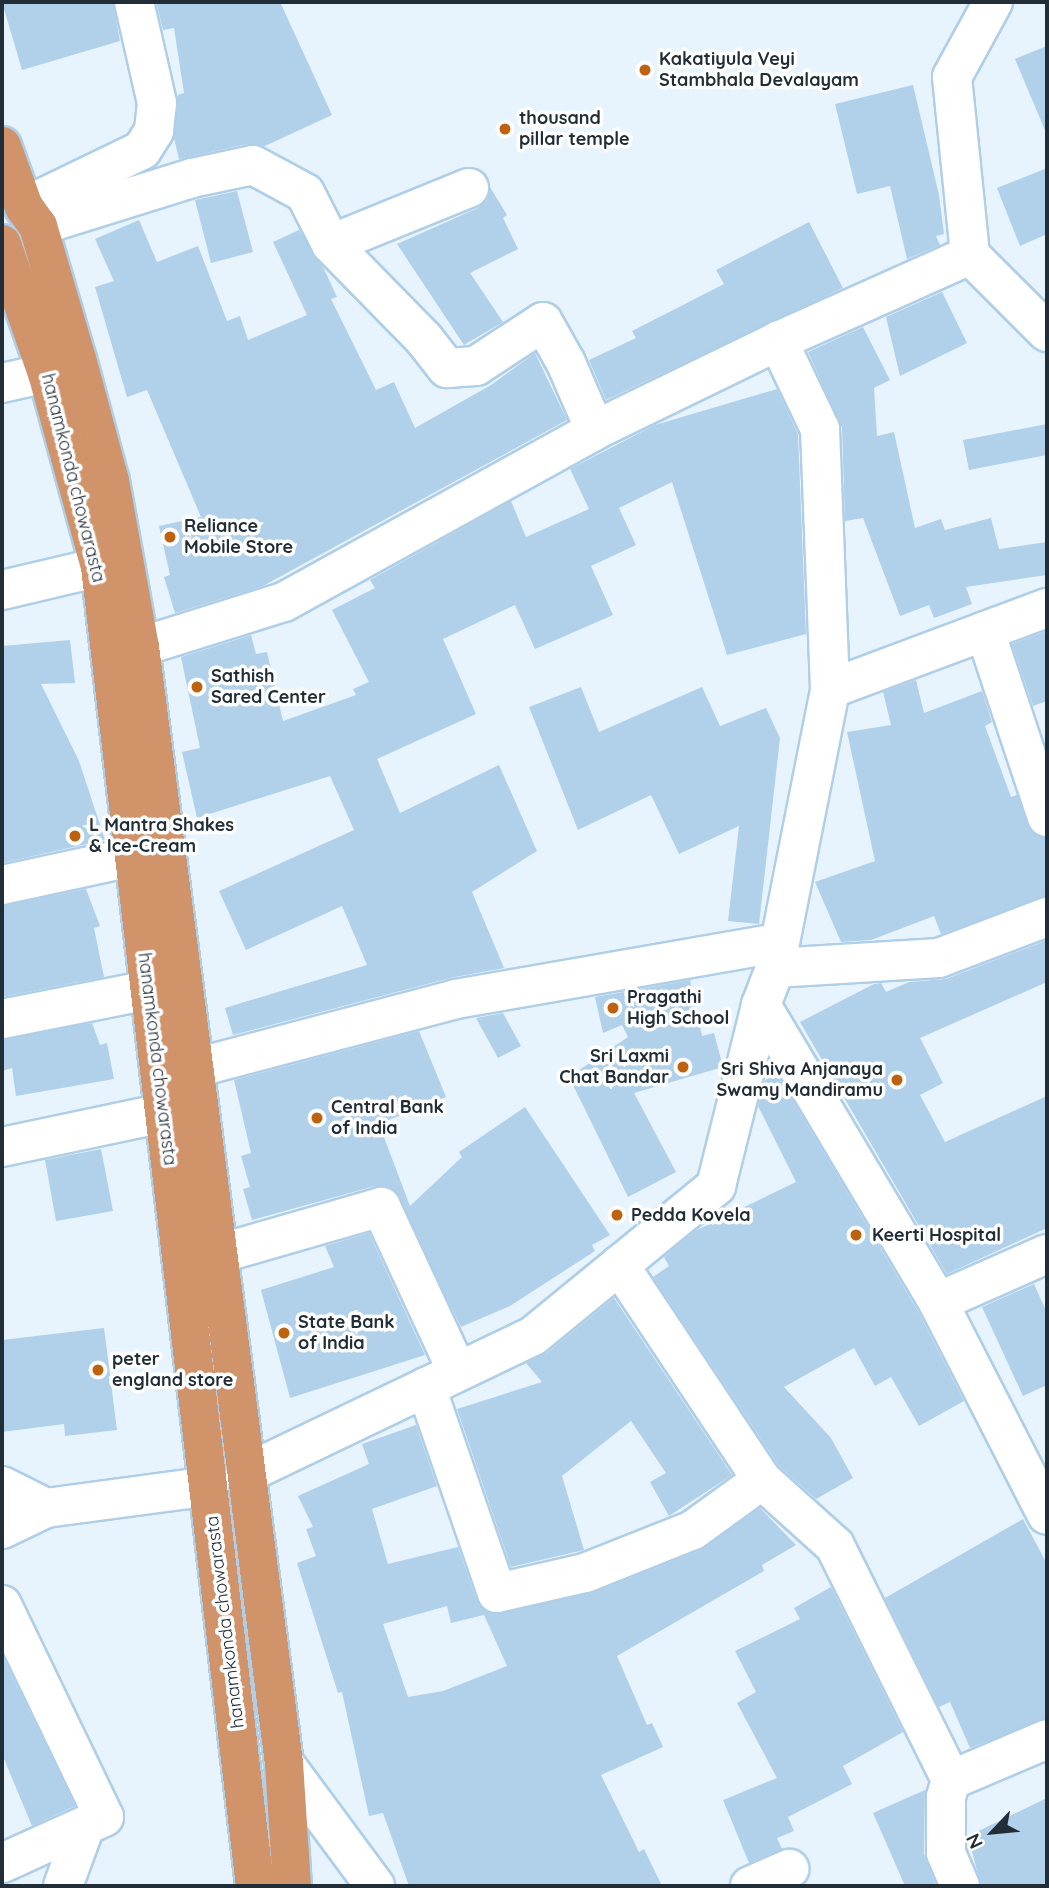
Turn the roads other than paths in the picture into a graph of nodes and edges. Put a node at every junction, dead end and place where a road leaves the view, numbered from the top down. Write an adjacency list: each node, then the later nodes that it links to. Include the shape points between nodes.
1 (134, 2): 5 (street, via 157,103 154,131 142,150)
2 (993, 2): 8 (street, via 952,77)
3 (2, 146): 5 (highway)
4 (469, 188): 7 (street)
5 (31, 217): 7 (street, via 253,165 304,192); 18 (highway, via 110,481)
6 (2, 244): 11 (highway, hanamkonda chowarasta)
7 (331, 244): 13 (street, via 447,368 476,366 543,322)
8 (970, 255): 9 (street); 10 (street)
9 (1047, 332)
10 (778, 341): 13 (street); 19 (street, via 820,429)
11 (47, 373): 12 (street); 14 (highway, hanamkonda chowarasta)
12 (2, 383)
13 (595, 430): 18 (street, via 284,602)
14 (100, 567): 15 (street); 21 (highway, hanamkonda chowarasta)
15 (2, 590)
16 (1047, 608): 17 (street)
17 (985, 631): 19 (street); 20 (street)
18 (141, 647): 28 (highway)
19 (830, 689): 24 (street)
20 (1047, 817)
21 (132, 857): 22 (street); 25 (highway, hanamkonda chowarasta)
22 (2, 885)
23 (1047, 917): 24 (street, via 939,958)
24 (776, 955): 26 (street); 28 (street, via 456,999)
25 (148, 990): 27 (street); 28 (highway, hanamkonda chowarasta)
26 (761, 1005): 32 (street, via 716,1186); 33 (street)
27 (2, 1019)
28 (172, 1087): 29 (street); 31 (highway); 35 (highway, hanamkonda chowarasta)
29 (2, 1147)
30 (1047, 1254): 33 (street)
31 (215, 1255): 34 (street, via 381,1207); 35 (highway)
32 (619, 1265): 34 (street, via 533,1336); 36 (street)
33 (937, 1302): 39 (street)
34 (442, 1379): 35 (street); 36 (street, via 497,1593 585,1573 693,1530)
35 (227, 1480): 38 (street); 43 (highway); 49 (highway, hanamkonda chowarasta)
36 (762, 1480): 44 (street, via 835,1546)
37 (2, 1486): 38 (street)
38 (46, 1508): 40 (street)
39 (1047, 1515)
40 (2, 1529)
41 (2, 1605): 45 (street, via 104,1817)
42 (1047, 1739): 44 (street)
43 (284, 1763): 50 (highway); 51 (street)
44 (951, 1780): 53 (street, via 946,1797 946,1853)
45 (85, 1825): 46 (street); 48 (street)
46 (2, 1863)
47 (789, 1869): 52 (street)
48 (63, 1886)
49 (254, 1886)
50 (292, 1886)
51 (375, 1886)
52 (750, 1886)
53 (960, 1886)

